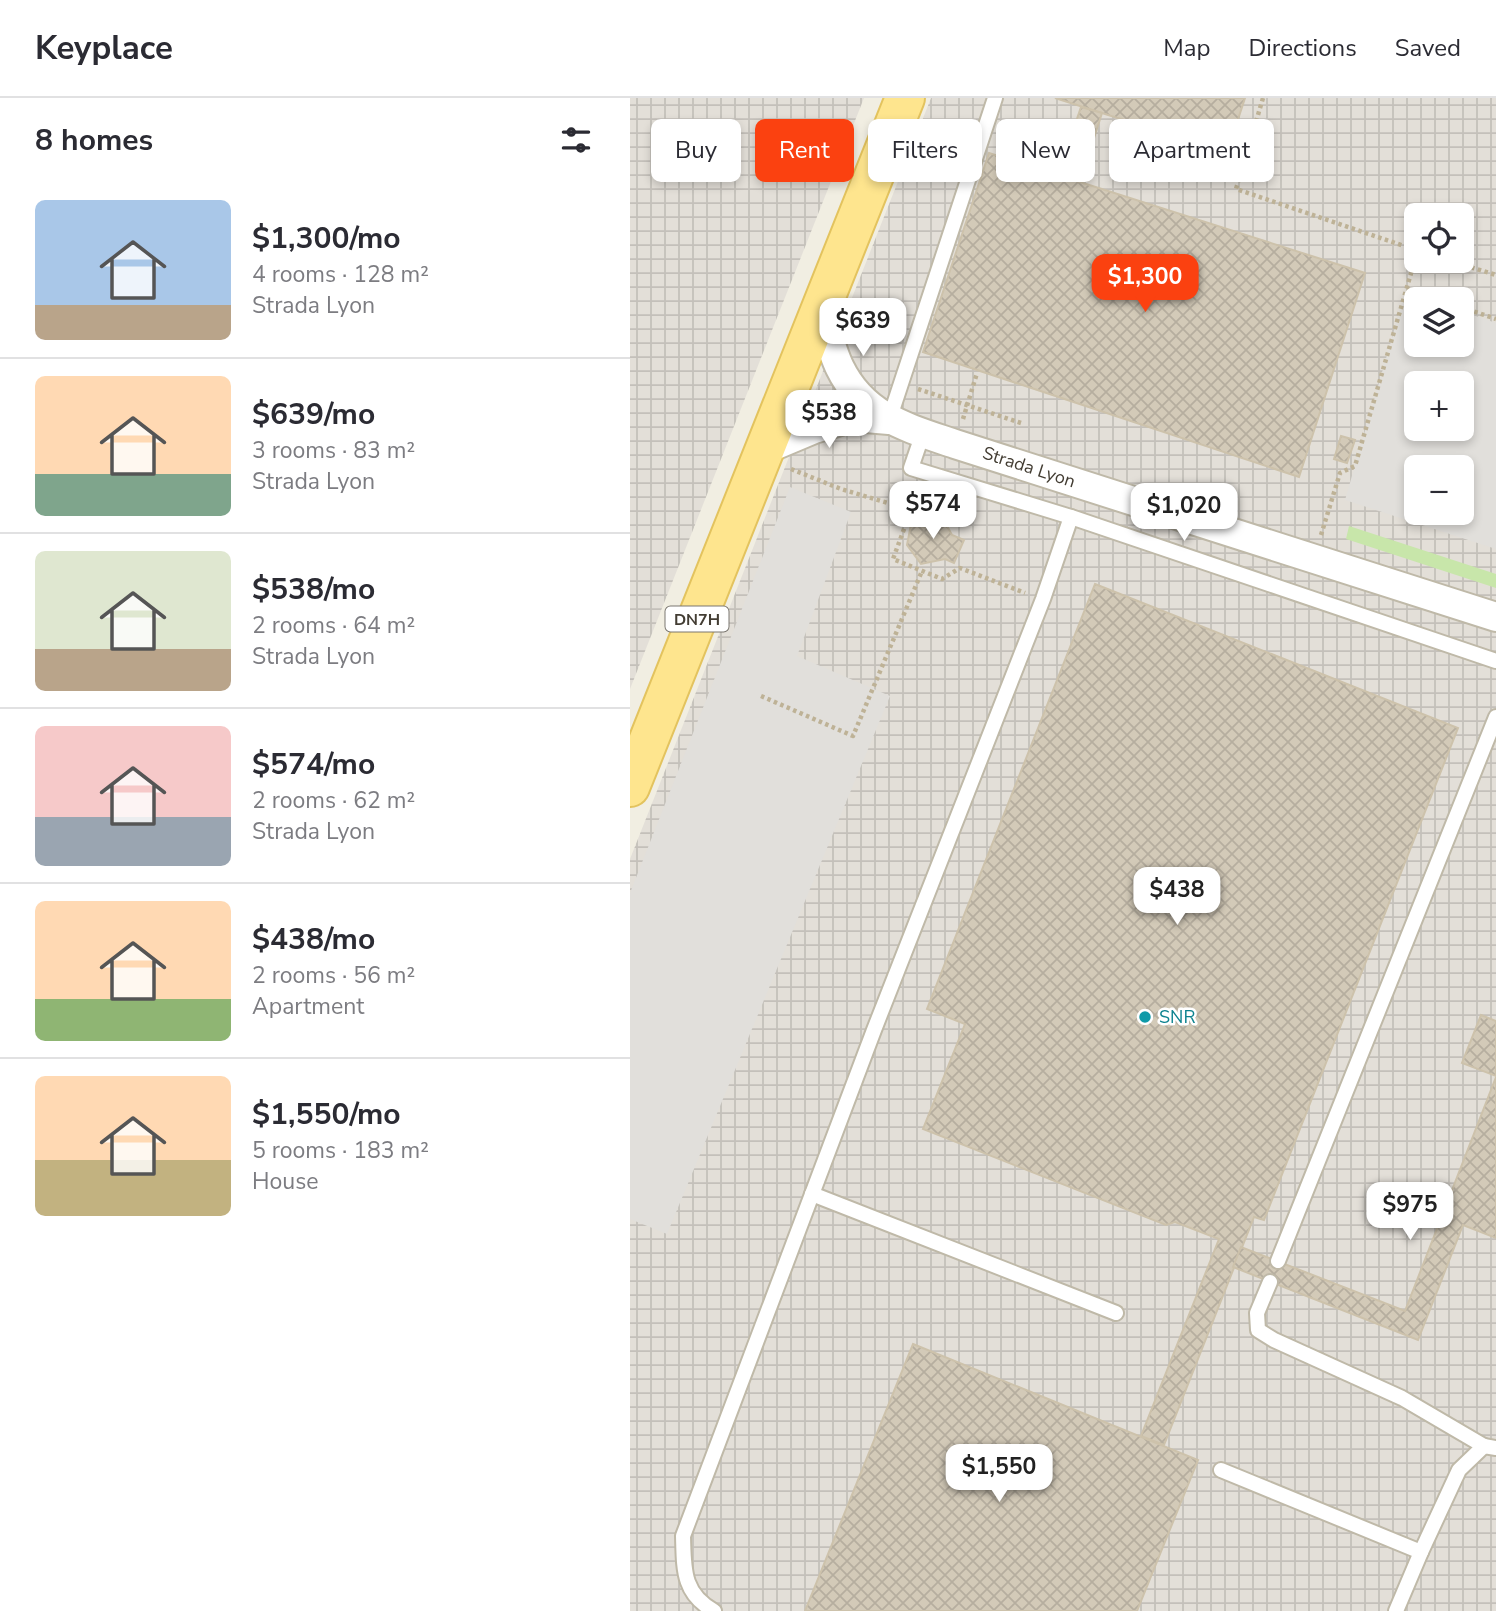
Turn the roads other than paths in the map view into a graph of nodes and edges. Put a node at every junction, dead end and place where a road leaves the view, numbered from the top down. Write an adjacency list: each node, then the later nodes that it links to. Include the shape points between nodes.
1 (905, 98): 3 (main road, DN7H)
2 (995, 98): 4 (lane)
3 (821, 310): 4 (street, Strada Lyon, via 840,368 861,399); 6 (main road, DN7H)
4 (889, 420): 5 (street, Strada Lyon); 6 (street, via 854,417 814,429)
5 (923, 433): 7 (lane, via 911,468); 8 (street, Strada Lyon)
6 (763, 453): 11 (main road, DN7H, via 645,737)
7 (1071, 517): 9 (lane); 12 (lane)
8 (1496, 617)
9 (1496, 661)
10 (1496, 718): 13 (lane)
11 (630, 787)
12 (812, 1194): 15 (lane); 19 (lane, via 683,1536 685,1579 702,1604)
13 (1278, 1261)
14 (1270, 1282): 16 (lane, via 1257,1313 1258,1330 1402,1398)
15 (1116, 1313)
16 (1490, 1447): 18 (lane, via 1459,1470)
17 (1221, 1470): 18 (lane)
18 (1420, 1552): 20 (lane)
19 (714, 1611)
20 (1396, 1611)

